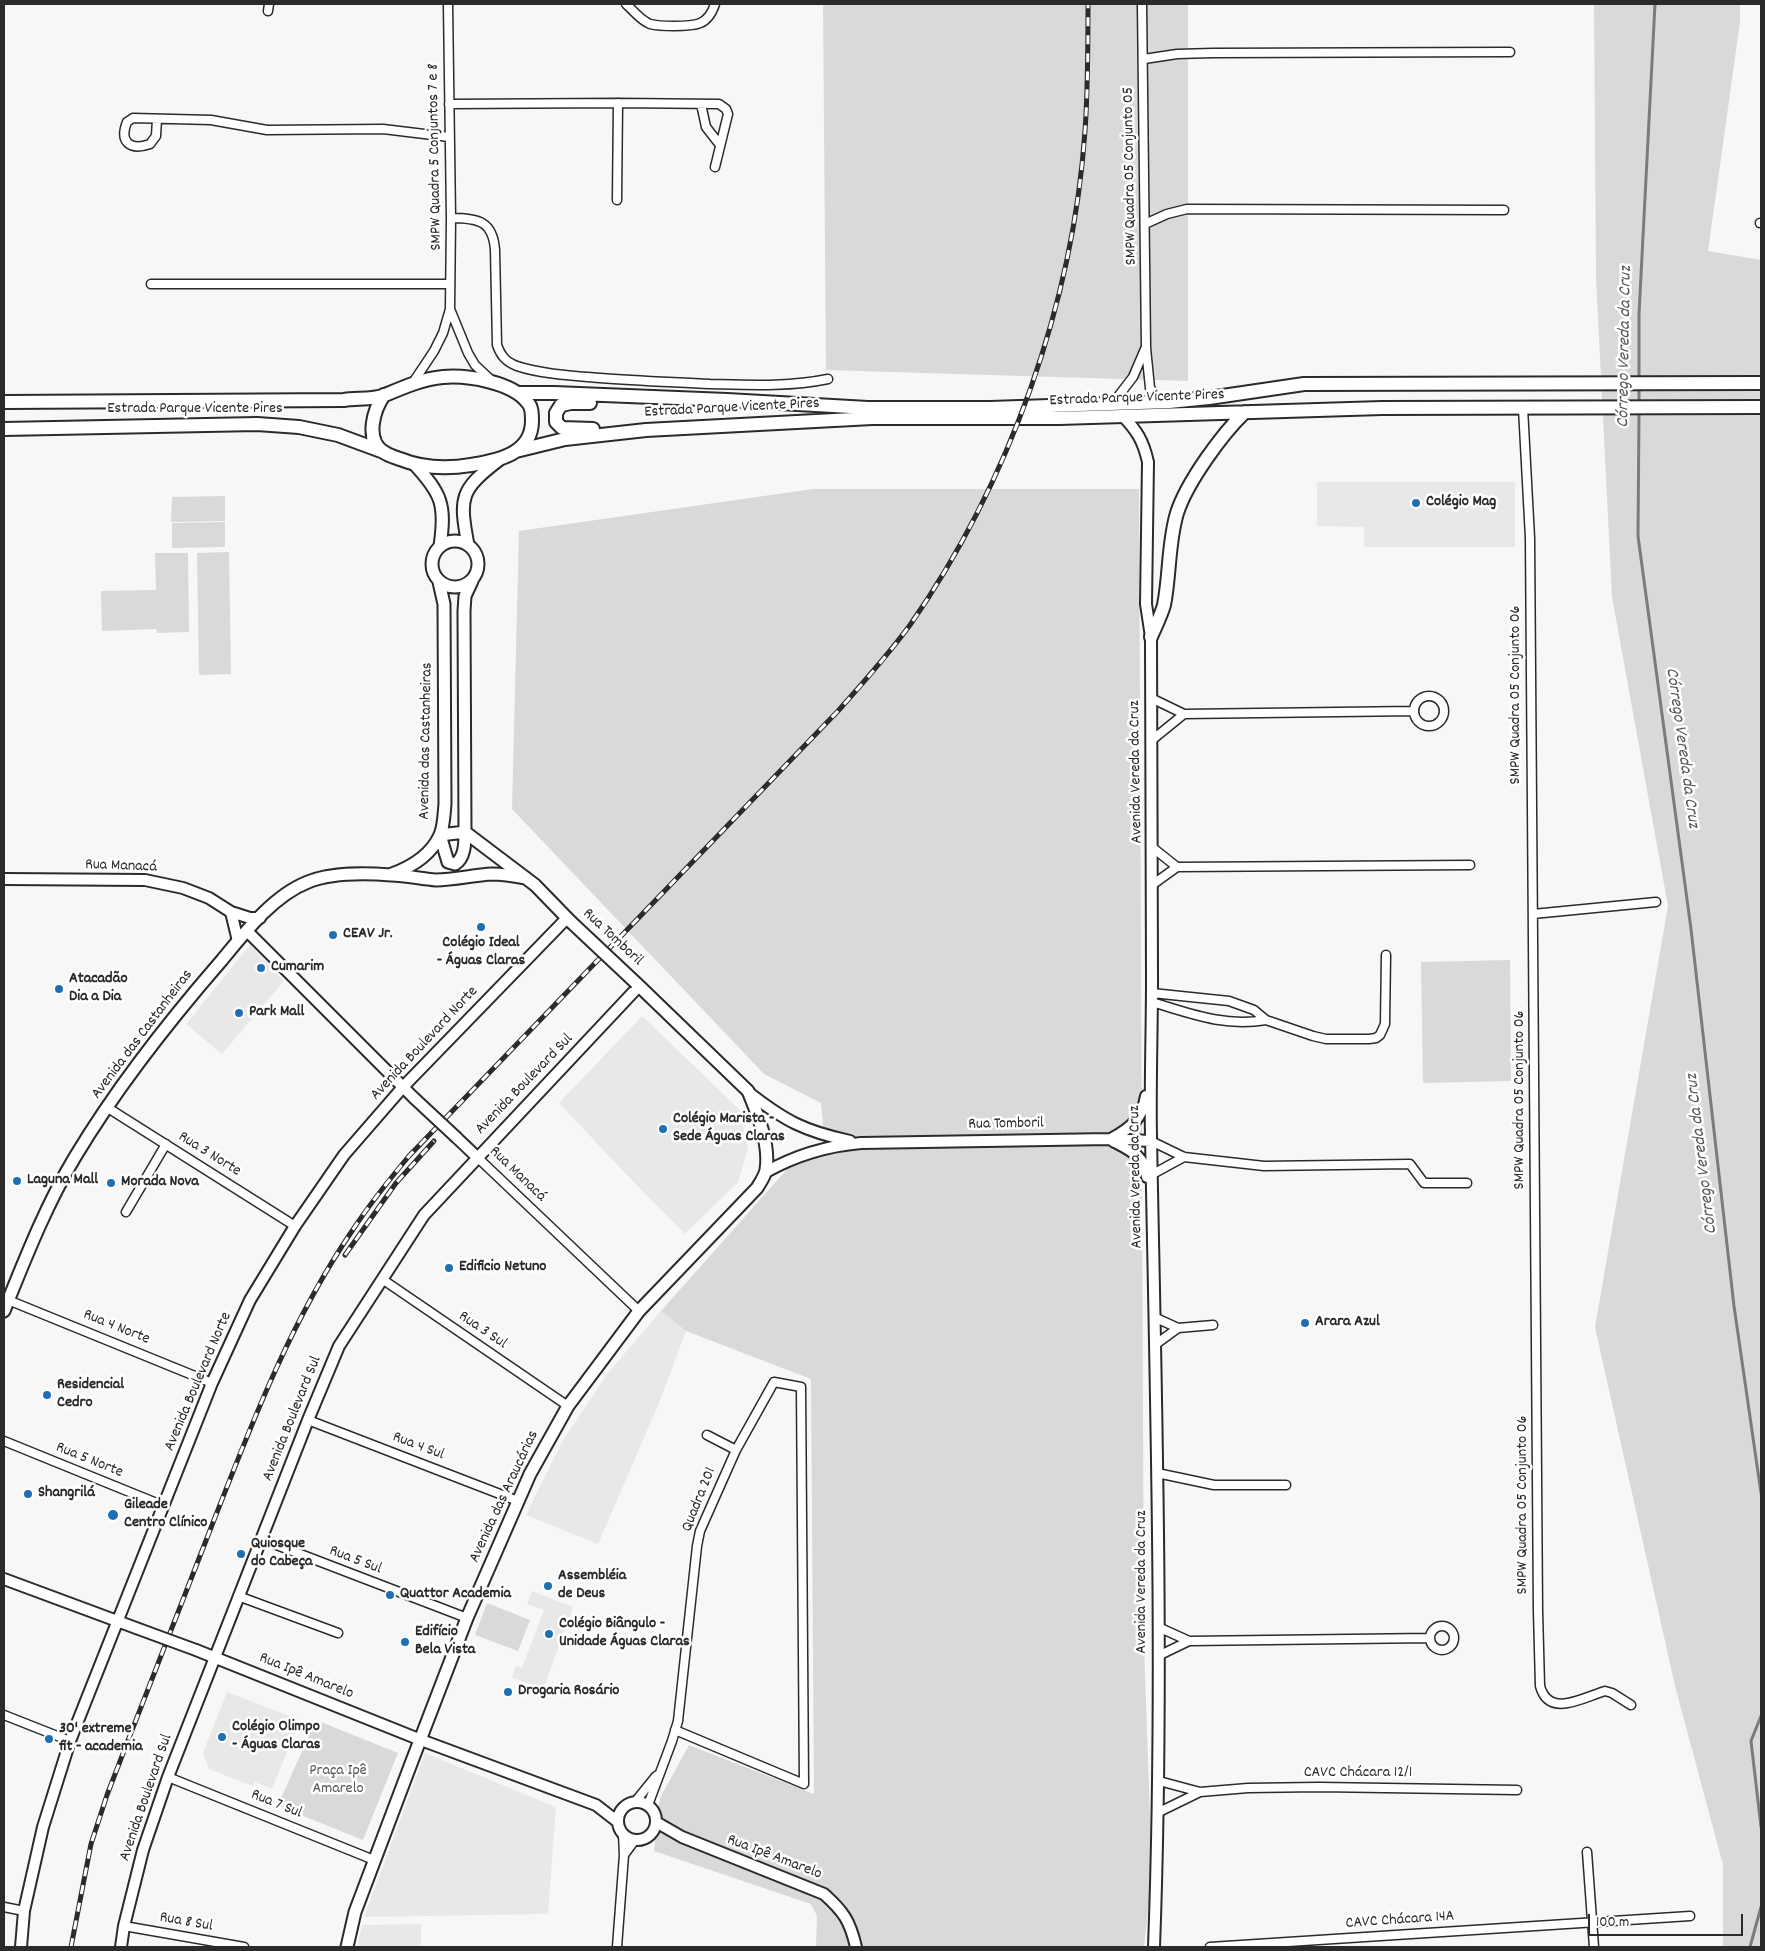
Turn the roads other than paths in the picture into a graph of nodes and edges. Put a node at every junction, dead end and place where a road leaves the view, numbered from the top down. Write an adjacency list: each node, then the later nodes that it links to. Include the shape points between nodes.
1 (448, 4): 8 (street, SMPW Quadra 5 Conjuntos 7 e 8)
2 (626, 4): 3 (street, via 641,19 663,26 700,24 712,13)
3 (715, 4)
4 (1142, 4): 6 (street, SMPW Quadra 05 Conjunto 05)
5 (1510, 52): 6 (street, via 1213,53)
6 (1144, 59): 17 (street, SMPW Quadra 05 Conjunto 05)
7 (618, 103): 8 (street); 9 (street); 14 (street)
8 (449, 104): 11 (street, SMPW Quadra 5 Conjuntos 7 e 8)
9 (701, 104): 12 (street, via 706,127); 12 (street, via 719,104 726,109 727,124)
10 (157, 119): 10 (street, via 129,120 124,128 124,140 136,146 150,144 156,136); 11 (street, via 212,120 267,130 383,129)
11 (449, 137): 16 (street, SMPW Quadra 5 Conjuntos 7 e 8)
12 (720, 145): 13 (street)
13 (715, 167)
14 (617, 200)
15 (1504, 210): 17 (street, via 1187,209)
16 (451, 218): 19 (street, SMPW Quadra 5 Conjuntos 7 e 8); 22 (street, via 480,222 491,230 495,250 497,345 500,354 516,366 576,376 666,382 763,386)
17 (1145, 224): 21 (street, SMPW Quadra 05 Conjunto 05)
18 (151, 284): 19 (street)
19 (450, 284): 20 (street, SMPW Quadra 5 Conjuntos 7 e 8)
20 (450, 309): 23 (street, SMPW Quadra 5 Conjuntos 7 e 8, via 475,365); 25 (street, SMPW Quadra 5 Conjuntos 7 e 8, via 437,345)
21 (1146, 348): 30 (street, SMPW Quadra 05 Conjunto 05, via 1150,388 1156,396); 31 (street, SMPW Quadra 05 Conjunto 05, via 1133,377)
22 (828, 379)
23 (493, 382): 25 (main road, via 443,377); 26 (main road)
24 (1761, 383): 30 (main road, Estrada Parque Vicente Pires, via 1304,384)
25 (412, 384): 27 (main road)
26 (518, 393): 28 (main road, Estrada Parque Vicente Pires); 38 (main road, via 529,403 532,425 530,435)
27 (384, 396): 29 (main road, Estrada Parque Vicente Pires, via 344,400); 39 (main road, via 373,421 374,434)
28 (663, 398): 31 (main road, Estrada Parque Vicente Pires, via 868,408); 37 (main road, via 655,403 640,404 571,403 561,405 556,413 556,422 562,428)
29 (4, 402)
30 (1169, 402): 31 (main road, Estrada Parque Vicente Pires)
31 (1113, 404)
32 (1761, 407): 33 (main road, Estrada Parque Vicente Pires)
33 (1523, 408): 34 (main road, Estrada Parque Vicente Pires); 62 (street, SMPW Quadra 05 Conjunto 06, via 1530,538)
34 (1246, 412): 35 (main road, Estrada Parque Vicente Pires); 46 (main road, via 1229,428 1199,471 1177,512 1163,607)
35 (1122, 415): 37 (main road, Estrada Parque Vicente Pires, via 998,419 872,418); 46 (street, Avenida Vereda da Cruz, via 1144,442 1148,462 1146,604)
36 (4, 429): 39 (main road, Estrada Parque Vicente Pires, via 299,426 338,435)
37 (646, 430): 38 (main road, Estrada Parque Vicente Pires, via 565,438)
38 (516, 451): 40 (main road)
39 (384, 452): 41 (main road)
40 (499, 460): 41 (main road, via 457,468); 42 (main road, via 478,476 464,500 462,507)
41 (414, 464): 43 (main road, via 440,499 444,519)
42 (468, 545): 43 (main road, via 454,541); 44 (main road, via 478,562)
43 (440, 546): 45 (main road, via 431,564)
44 (472, 581): 45 (main road, via 462,587 450,587); 51 (main road, via 464,611)
45 (439, 582): 52 (main road, Avenida das Castanheiras, via 444,604 445,804)
46 (1151, 637): 47 (street, Avenida Vereda da Cruz)
47 (1151, 698): 49 (street); 50 (street, Avenida Vereda da Cruz)
48 (1414, 711): 48 (street, via 1417,702 1429,696 1438,699 1447,711 1438,723 1429,726 1420,723); 49 (street)
49 (1184, 714): 50 (street)
50 (1152, 740): 53 (street, Avenida Vereda da Cruz)
51 (465, 832): 52 (main road); 52 (main road, via 461,860 455,864 448,862); 57 (main road, Rua Tomboril)
52 (440, 835): 56 (main road, Avenida das Castanheiras, via 410,867)
53 (1152, 848): 55 (street); 59 (street, Avenida Vereda da Cruz)
54 (1470, 866): 55 (street)
55 (1177, 867): 59 (street)
56 (391, 875): 57 (main road, Avenida das Castanheiras, via 434,880 490,874); 63 (main road, Avenida das Castanheiras, via 339,875 308,882 277,900)
57 (526, 878): 64 (main road, Rua Tomboril)
58 (4, 879): 61 (street, Rua Manacá, via 145,880 183,888 209,898)
59 (1152, 885): 69 (street, Avenida Vereda da Cruz)
60 (1656, 902): 62 (street)
61 (231, 912): 63 (street, Rua Manacá); 66 (street)
62 (1533, 914): 115 (street, SMPW Quadra 05 Conjunto 06, via 1540,1686 1544,1697 1556,1704 1608,1692)
63 (260, 918): 65 (main road, Avenida das Castanheiras)
64 (569, 920): 68 (main road, Rua Tomboril, bridge); 72 (street, Avenida Boulevard Norte)
65 (248, 932): 66 (main road, Avenida das Castanheiras); 72 (street, Rua Manacá)
66 (238, 941): 74 (main road, Avenida das Castanheiras, via 166,1026)
67 (1386, 955): 70 (street, via 1385,1024 1376,1038 1326,1039)
68 (638, 985): 73 (main road, Rua Tomboril); 79 (street, Avenida Boulevard Sul)
69 (1152, 998): 70 (street, via 1218,1021); 70 (street, via 1229,1001 1254,1010); 71 (street, Avenida Vereda da Cruz)
70 (1266, 1020)
71 (1150, 1072): 75 (street, via 1141,1116 1126,1131); 76 (street, Avenida Vereda da Cruz)
72 (403, 1087): 79 (street, Rua Manacá, bridge); 86 (street, Avenida Boulevard Norte, via 344,1156)
73 (748, 1092): 77 (street, Rua Tomboril, via 795,1125); 81 (main road, Rua Tomboril, via 762,1131)
74 (108, 1108): 78 (street, Rua 3 Norte); 88 (main road, Avenida das Castanheiras, via 75,1157 49,1206)
75 (1110, 1139): 76 (street, Rua Tomboril); 77 (street, Rua Tomboril); 85 (street, via 1132,1151 1143,1162)
76 (1151, 1141): 80 (street); 82 (street, Avenida Vereda da Cruz)
77 (861, 1143): 81 (street, Rua Tomboril, via 810,1152)
78 (166, 1144): 84 (street); 86 (street, Rua 3 Norte)
79 (477, 1157): 87 (street, Avenida Boulevard Sul, via 424,1215); 89 (street, Rua Manacá)
80 (1184, 1157): 82 (street); 83 (street, via 1264,1166 1410,1164 1424,1183)
81 (766, 1172): 89 (main road, Avenida das Araucárias, via 757,1188)
82 (1151, 1175): 85 (street, Avenida Vereda da Cruz)
83 (1467, 1183)
84 (126, 1212)
85 (1153, 1225): 90 (street, Avenida Vereda da Cruz)
86 (295, 1226): 94 (street, Avenida Boulevard Norte, via 250,1300)
87 (382, 1279): 95 (street, Rua 3 Sul); 96 (street, Avenida Boulevard Sul, via 339,1346)
88 (7, 1300): 94 (street, Rua 4 Norte)
89 (639, 1312): 95 (main road, Avenida das Araucárias)
90 (1156, 1318): 92 (street); 93 (street, Avenida Vereda da Cruz)
91 (1214, 1325): 92 (street)
92 (1178, 1328): 93 (street)
93 (1156, 1344): 100 (street, Avenida Vereda da Cruz)
94 (212, 1383): 103 (street, Avenida Boulevard Norte)
95 (568, 1406): 102 (main road, Avenida das Araucárias)
96 (308, 1420): 102 (street, Rua 4 Sul); 104 (street, Avenida Boulevard Sul)
97 (707, 1434): 99 (street)
98 (4, 1441): 103 (street, Rua 5 Norte)
99 (736, 1450): 117 (street, Quadra 201, via 700,1531 681,1705); 117 (street, Quadra 201, via 774,1382 801,1387 804,1784)
100 (1157, 1473): 101 (street, via 1214,1485); 109 (street, Avenida Vereda da Cruz)
101 (1286, 1485)
102 (518, 1501): 107 (main road, Avenida das Araucárias)
103 (164, 1506): 108 (street, Avenida Boulevard Norte)
104 (260, 1540): 106 (street, Avenida Boulevard Sul); 107 (street, Rua 5 Sul)
105 (4, 1579): 108 (street, Rua Ipê Amarelo)
106 (238, 1596): 110 (street); 114 (street, Avenida Boulevard Sul)
107 (467, 1618): 118 (main road, Avenida das Araucárias)
108 (117, 1622): 114 (street, Rua Ipê Amarelo, bridge); 119 (street, Avenida Boulevard Norte)
109 (1158, 1628): 112 (street); 113 (street, Avenida Vereda da Cruz)
110 (338, 1633)
111 (1430, 1638): 111 (street, via 1433,1631 1444,1627 1456,1639 1448,1648 1440,1650 1433,1646); 112 (street)
112 (1189, 1641): 113 (street)
113 (1158, 1656): 122 (street, Avenida Vereda da Cruz)
114 (214, 1657): 118 (street, Rua Ipê Amarelo); 121 (street, Avenida Boulevard Sul)
115 (1631, 1705)
116 (4, 1715): 119 (street)
117 (675, 1730): 120 (street, Quadra 201)
118 (420, 1740): 126 (street, Rua Ipê Amarelo); 137 (main road, Avenida das Araucárias)
119 (70, 1741): 139 (street, Avenida Boulevard Norte, via 43,1827)
120 (661, 1771): 125 (street, Quadra 201); 127 (street, Quadra 201)
121 (168, 1777): 137 (street, Rua 7 Sul); 142 (street, Avenida Boulevard Sul, via 143,1850)
122 (1159, 1780): 124 (street, CAVC Chácara 12/1); 128 (street, Avenida Vereda da Cruz)
123 (1517, 1790): 124 (street, CAVC Chácara 12/1, via 1319,1787)
124 (1200, 1792): 128 (street, CAVC Chácara 12/1)
125 (630, 1804): 126 (street, Rua Ipê Amarelo); 127 (street, via 642,1802); 129 (street)
126 (596, 1805): 129 (street, Rua Ipê Amarelo)
127 (648, 1806): 130 (street, via 655,1813)
128 (1159, 1812): 149 (street, Avenida Vereda da Cruz)
129 (618, 1822): 131 (street)
130 (656, 1822): 132 (street); 133 (street, Rua Ipê Amarelo)
131 (623, 1834): 134 (street); 136 (street)
132 (652, 1834): 133 (street, Rua Ipê Amarelo); 134 (street)
133 (682, 1837): 148 (street, Rua Ipê Amarelo, via 824,1894 851,1925)
134 (634, 1840): 136 (street)
135 (1587, 1852): 141 (street)
136 (624, 1855): 147 (street)
137 (374, 1860): 146 (main road, Avenida das Araucárias, via 355,1912)
138 (4, 1907): 139 (street)
139 (24, 1911): 143 (street, Avenida Boulevard Norte)
140 (1690, 1916): 141 (street, CAVC Chácara 14A)
141 (1593, 1922): 150 (street, CAVC Chácara 14A); 151 (street)
142 (124, 1926): 144 (street, Avenida Boulevard Sul); 145 (street, Rua 8 Sul)
143 (21, 1947)
144 (121, 1947)
145 (244, 1947)
146 (347, 1947)
147 (617, 1947)
148 (856, 1947)
149 (1154, 1947)
150 (1210, 1947)
151 (1594, 1947)

